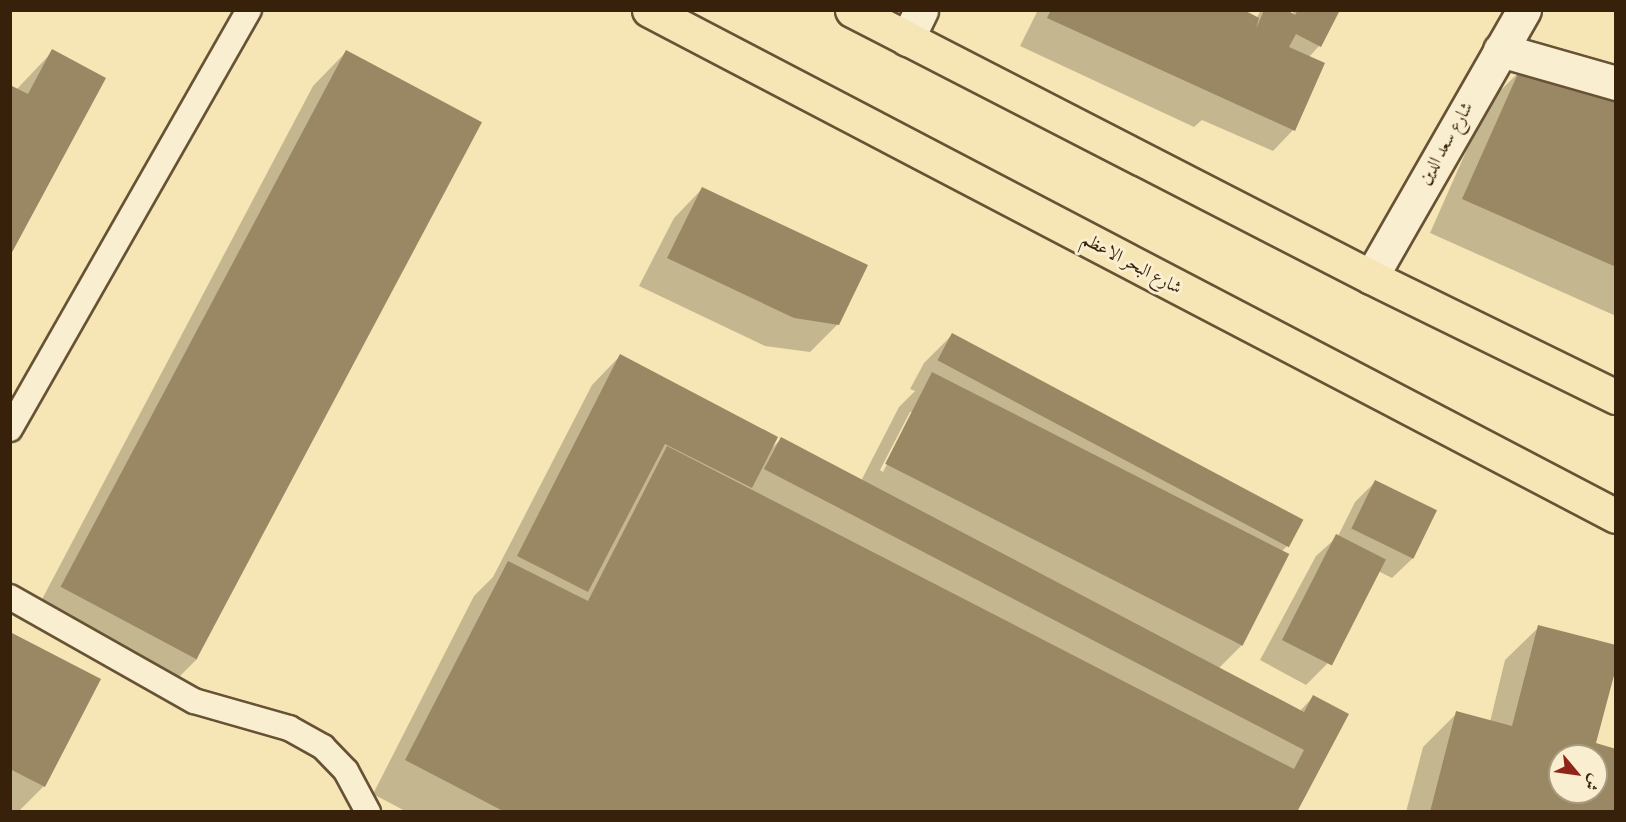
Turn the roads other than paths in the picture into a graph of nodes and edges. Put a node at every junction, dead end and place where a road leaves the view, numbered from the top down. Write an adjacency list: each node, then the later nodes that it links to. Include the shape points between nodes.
1 (249, 10): 10 (lane)
2 (648, 10): 11 (main road, شارع البحر الاعظم)
3 (852, 10): 5 (main road)
4 (1524, 10): 6 (street, شارع سعد الدين)
5 (914, 25): 8 (main road)
6 (1500, 50): 7 (street); 8 (street, شارع سعد الدين)
7 (1616, 83)
8 (1371, 277): 9 (main road)
9 (1616, 397)
10 (10, 429)
11 (1616, 516)
12 (10, 597): 13 (lane, via 194,701 289,728 323,747 346,771)
13 (368, 812)

